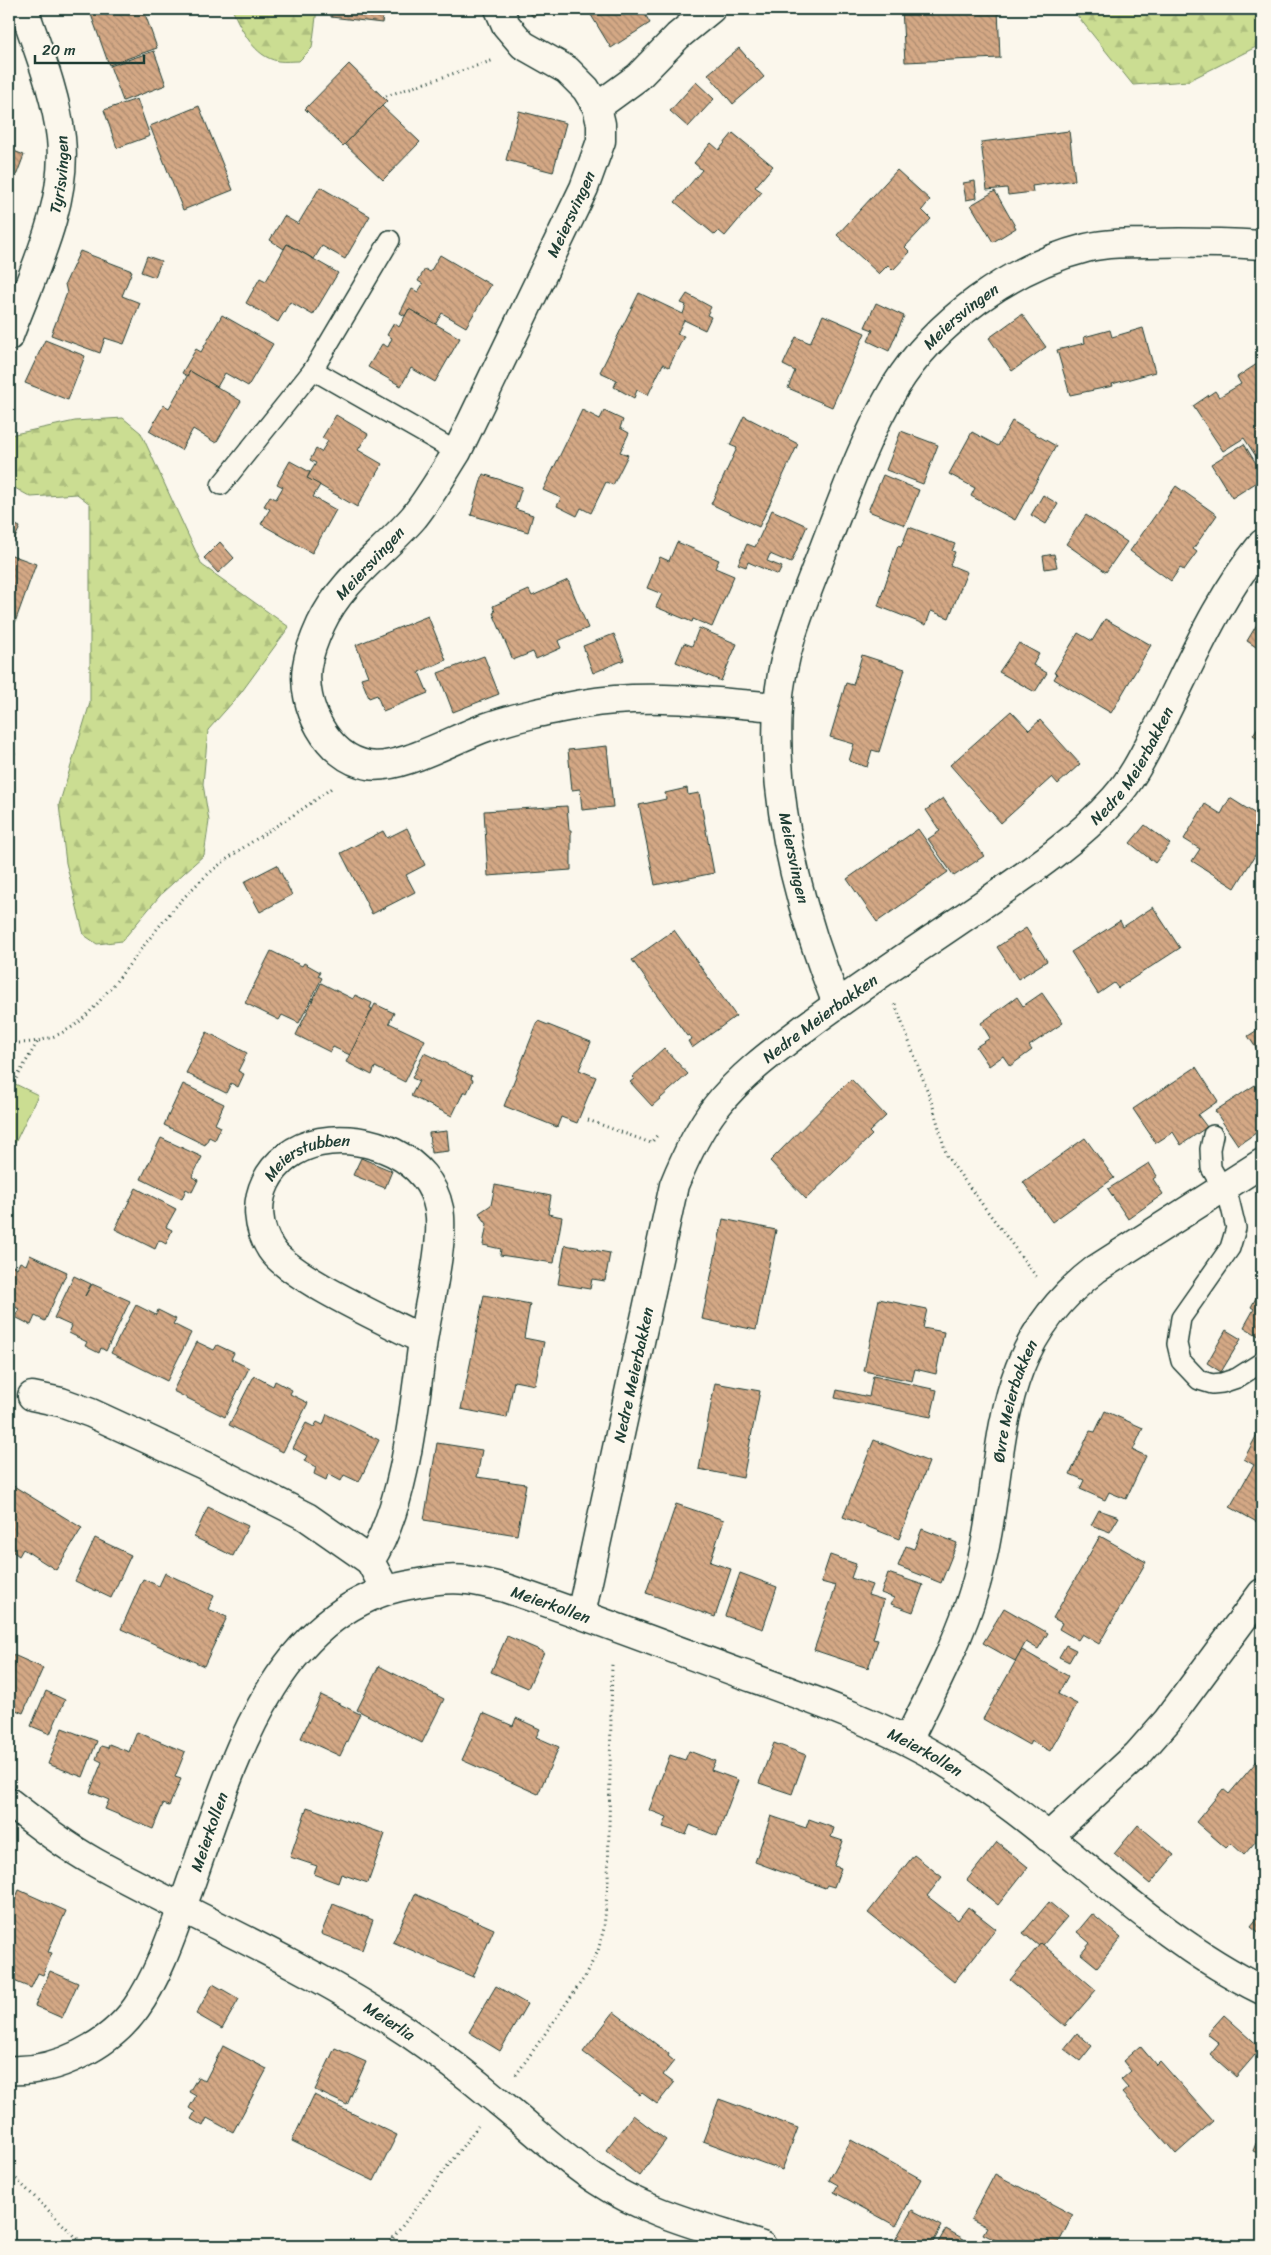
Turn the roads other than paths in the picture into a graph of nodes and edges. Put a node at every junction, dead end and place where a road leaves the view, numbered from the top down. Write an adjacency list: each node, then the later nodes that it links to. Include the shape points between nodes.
1 (24, 9): 7 (street, Tyrisvingen, via 51,91 61,138 60,168 57,200 46,238)
2 (499, 9): 4 (street, Meiersvingen, via 506,25 523,45 567,70 586,89)
3 (711, 9): 4 (street, via 678,36 638,77)
4 (596, 107): 9 (street, Meiersvingen, via 601,140 584,188)
5 (390, 240): 8 (lane)
6 (1262, 245): 12 (street, Meiersvingen, via 1179,242 1087,248 1020,274 986,295 950,324 895,387 862,453 794,625 784,661)
7 (9, 336)
8 (313, 370): 9 (lane); 10 (lane)
9 (457, 452): 12 (street, Meiersvingen, via 413,517 340,592 312,646 307,668 308,685 317,722 328,740 341,752 368,765 403,760 488,727 585,704 666,701)
10 (220, 485)
11 (1262, 544): 13 (street, Nedre Meierbakken, via 1241,569 1212,618 1134,774 1115,798 1088,825 1015,883)
12 (778, 707): 13 (street, Meiersvingen, via 779,768 789,842 810,930)
13 (837, 1004): 23 (street, Nedre Meierbakken, via 774,1051 727,1094 714,1108 681,1167 662,1236)
14 (1212, 1135): 16 (lane, via 1211,1168)
15 (1262, 1164): 16 (street, Øvre Meierbakken)
16 (1221, 1188): 18 (lane, via 1233,1210 1236,1228 1230,1248 1181,1318 1177,1344 1181,1361 1199,1380 1212,1384 1237,1378); 24 (street, Øvre Meierbakken, via 1075,1285 1058,1303 1022,1357 1002,1429 988,1537 975,1586 955,1643)
17 (423, 1340): 17 (street, Meierstubben, via 441,1228 435,1192 425,1176 392,1150 368,1143 319,1142 284,1158 262,1188 258,1204 264,1234 272,1250 290,1268); 20 (street, Meierstubben, via 412,1425 391,1520)
18 (1262, 1362)
19 (32, 1396): 20 (street, via 91,1413 206,1466 307,1517)
20 (370, 1561): 21 (street)
21 (385, 1589): 23 (street, Meierkollen, via 423,1582 466,1580 505,1588); 27 (street, Meierkollen, via 357,1602 332,1620 285,1668 266,1697 226,1785)
22 (1262, 1593): 26 (street, via 1168,1721 1137,1755)
23 (581, 1614): 24 (street, Meierkollen, via 806,1697)
24 (908, 1740): 26 (street, Meierkollen, via 1001,1799)
25 (9, 1802): 27 (street, Meierlia, via 94,1862)
26 (1048, 1837): 28 (street, Meierkollen, via 1176,1939)
27 (182, 1906): 29 (street, Meierkollen, via 161,1960 136,2008 112,2034 85,2051 54,2064 21,2071); 30 (street, Meierlia, via 373,2010 430,2048 599,2182 630,2199)
28 (1262, 1990)
29 (9, 2070)
30 (762, 2246)

